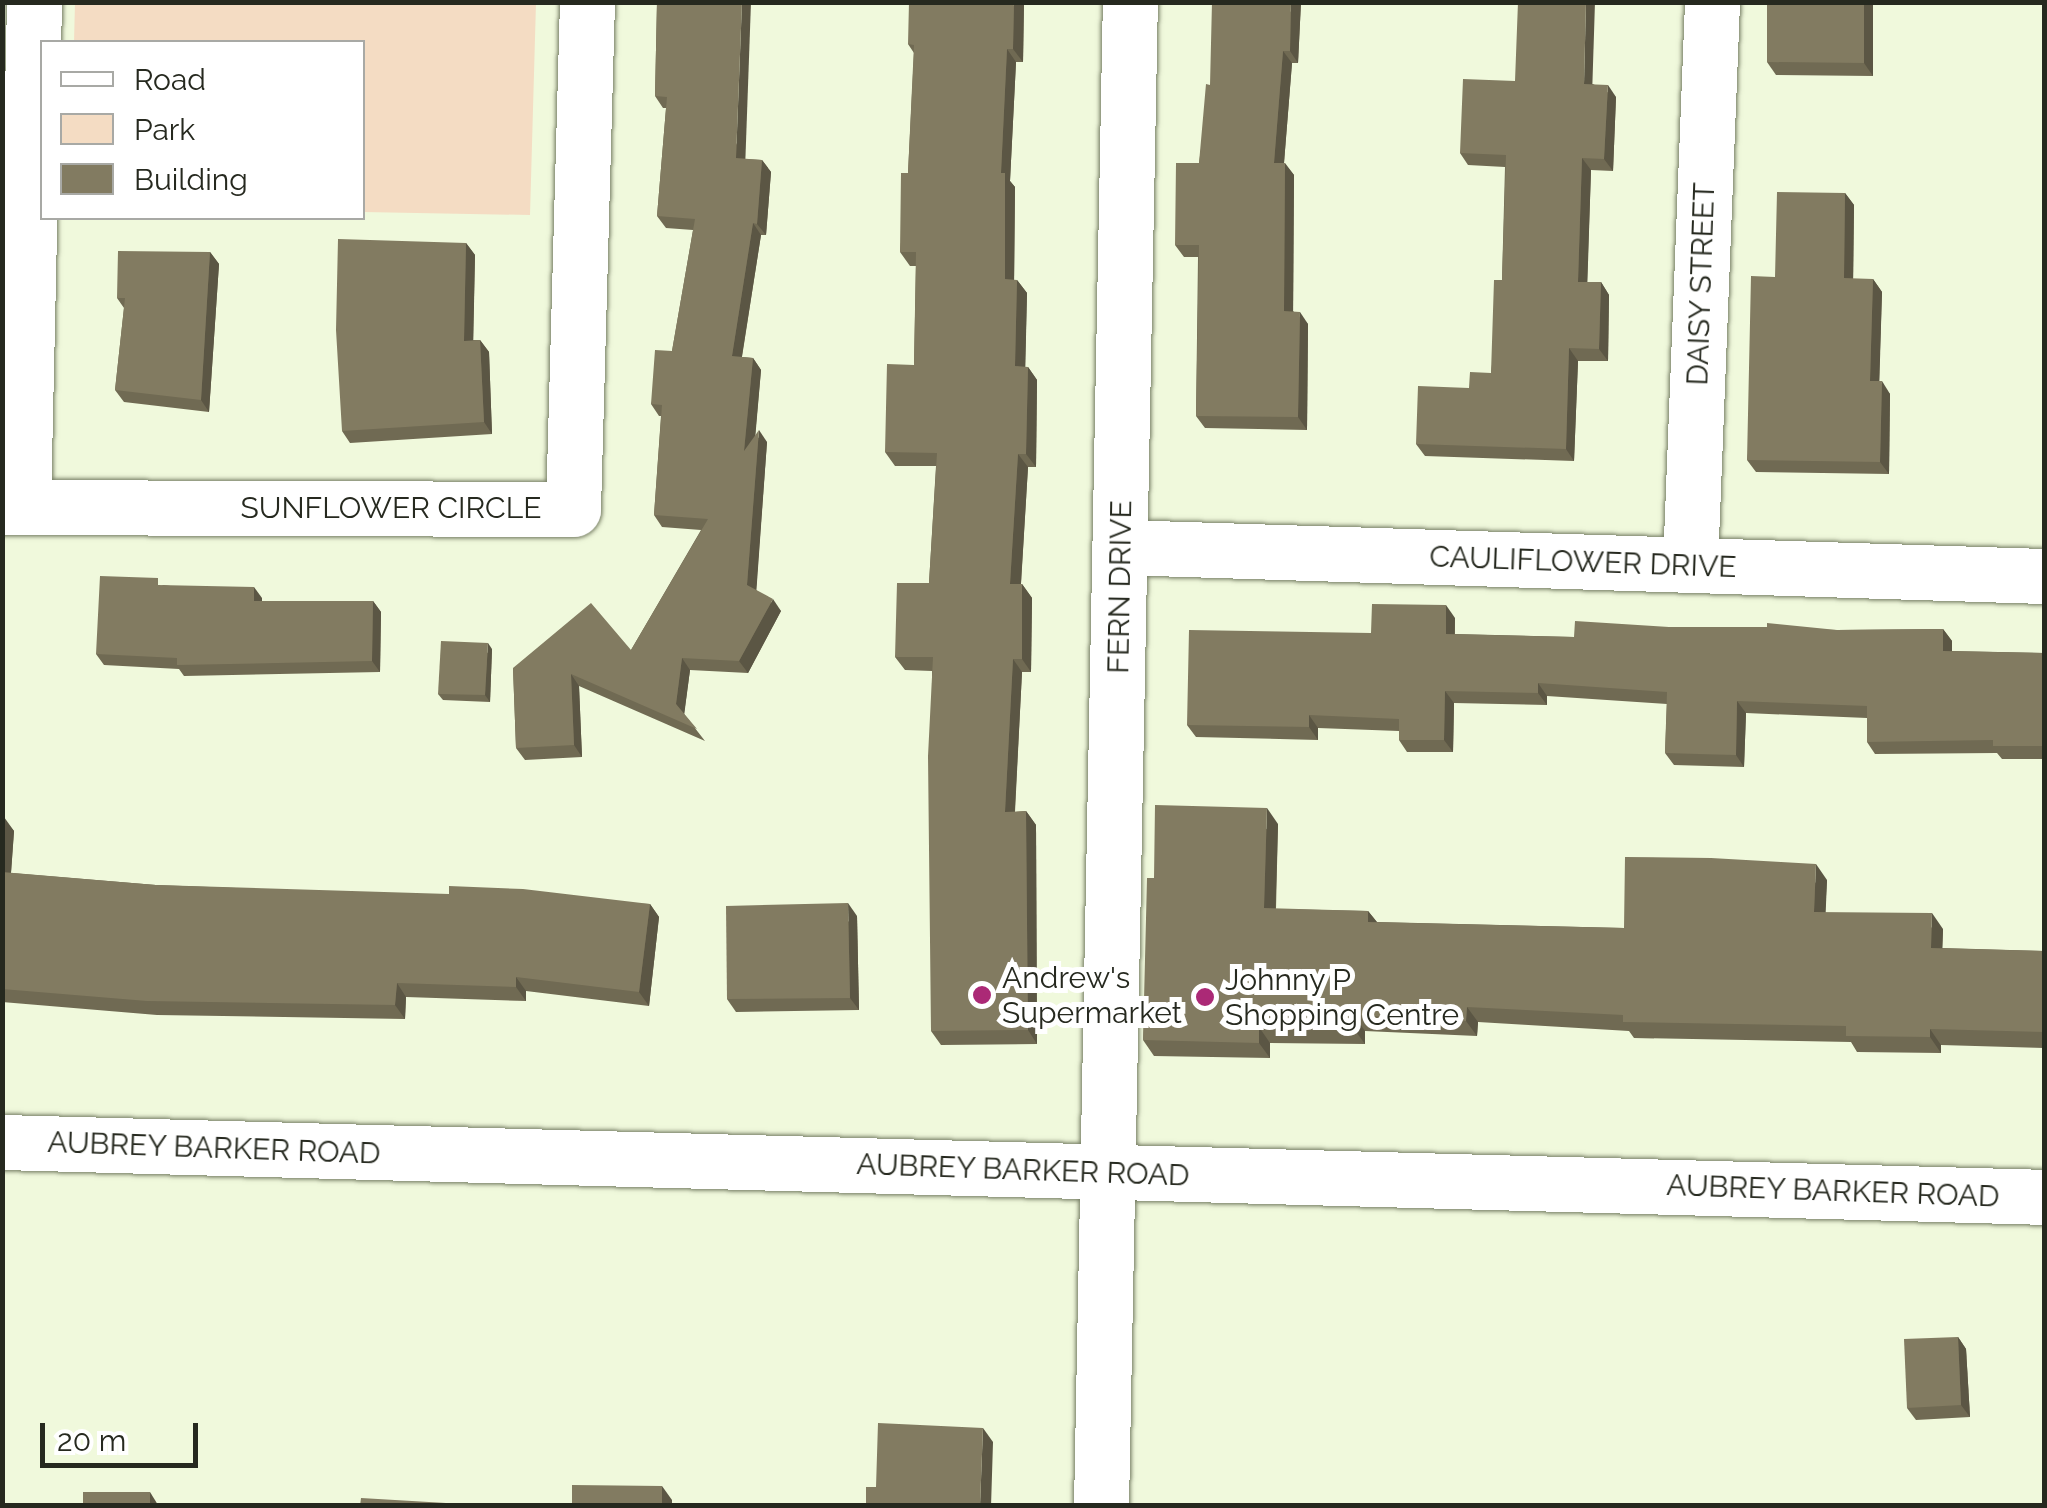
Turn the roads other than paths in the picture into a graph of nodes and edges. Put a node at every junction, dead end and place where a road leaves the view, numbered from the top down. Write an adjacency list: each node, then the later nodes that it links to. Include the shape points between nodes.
1 (34, 2): 5 (street)
2 (587, 2): 5 (street, SUNFLOWER CIRCLE, via 573,509)
3 (1130, 2): 6 (street, FERN DRIVE)
4 (1712, 2): 7 (street, DAISY STREET)
5 (13, 507)
6 (1121, 547): 7 (street, CAULIFLOWER DRIVE); 10 (street, FERN DRIVE)
7 (1690, 565): 8 (street, CAULIFLOWER DRIVE)
8 (2044, 576)
9 (2, 1142): 10 (street, AUBREY BARKER ROAD)
10 (1111, 1172): 11 (street, AUBREY BARKER ROAD); 12 (street, FERN DRIVE)
11 (2044, 1197)
12 (1101, 1506)

